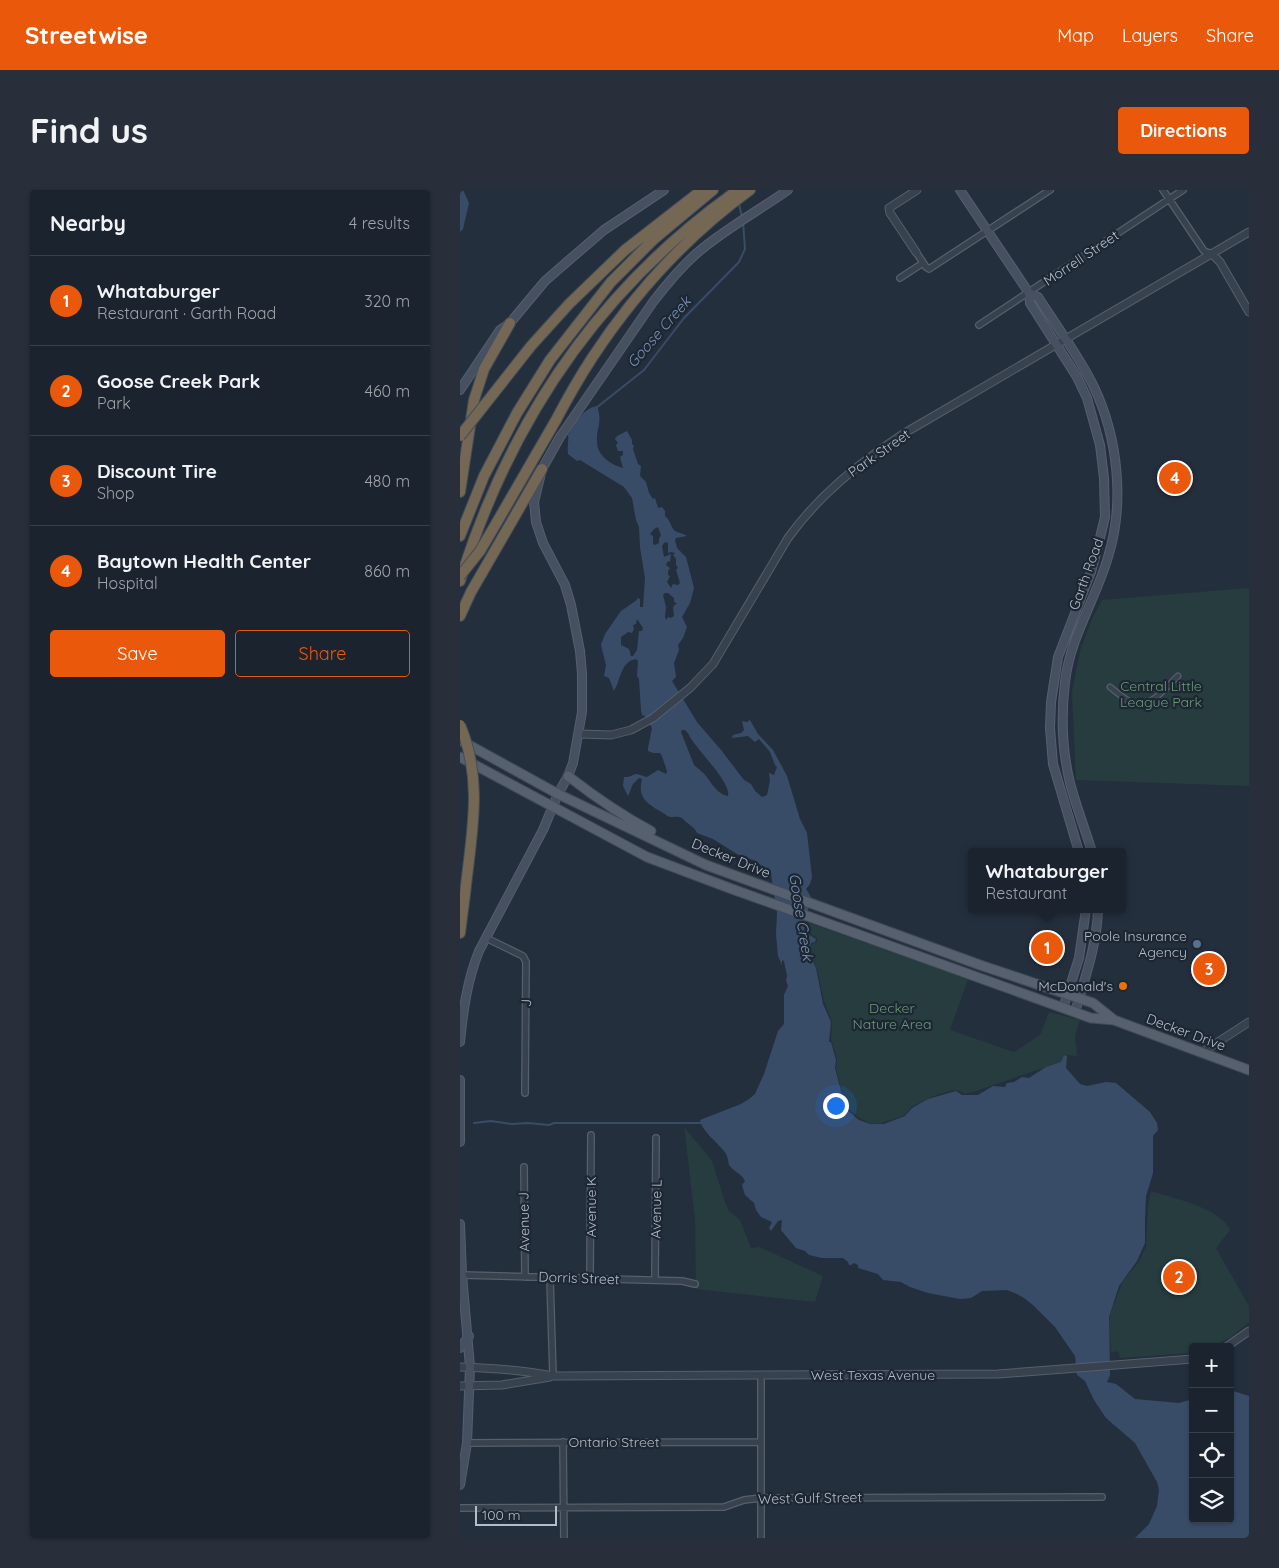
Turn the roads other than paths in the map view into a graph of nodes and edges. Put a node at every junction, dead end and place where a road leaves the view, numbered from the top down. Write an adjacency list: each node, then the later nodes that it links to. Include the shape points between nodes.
1 (664, 190): 21 (main road, via 604,230 545,281)
2 (702, 190): 26 (highway, bridge, via 625,250 569,304 531,346)
3 (713, 190): 33 (highway, via 610,282 550,360 484,476)
4 (738, 190): 35 (highway, via 670,244 586,333 536,405 508,457 482,516)
5 (750, 190): 34 (highway, bridge, via 719,214 681,251 618,321 578,381 487,541)
6 (917, 190): 15 (street, via 889,208)
7 (960, 190): 13 (main road, Garth Road)
8 (1050, 190): 13 (street)
9 (1163, 190): 12 (street)
10 (1183, 190): 12 (street, Morrell Street)
11 (787, 191): 29 (main road, via 713,240 669,281 560,436)
12 (1169, 199): 16 (street, via 1204,251); 19 (street, Morrell Street)
13 (987, 230): 17 (street, via 929,269); 19 (main road, Garth Road)
14 (1249, 232): 16 (street, Park Street)
15 (916, 252): 17 (street)
16 (1212, 254): 20 (street); 23 (street, Park Street)
17 (923, 263): 18 (street)
18 (900, 278)
19 (1029, 293): 22 (street, Morrell Street); 23 (main road, Garth Road, via 1038,297); 24 (main road, Garth Road, via 1030,303)
20 (1249, 312)
21 (510, 322): 25 (main road, via 500,330); 30 (highway, via 484,369 474,400)
22 (979, 325)
23 (1066, 340): 24 (street, Park Street); 27 (main road, Garth Road, via 1094,388 1105,415)
24 (1058, 344): 28 (main road, Garth Road, via 1087,398); 44 (street, Park Street, via 903,434 844,476 793,531 713,664 690,688 640,726 611,735)
25 (460, 390)
26 (460, 436)
27 (1111, 444): 28 (main road); 31 (main road, Garth Road, via 1116,475)
28 (1100, 445): 32 (main road, Garth Road)
29 (542, 469): 36 (highway); 44 (main road, via 534,502 536,522 572,606 583,692)
30 (460, 492)
31 (1116, 515): 32 (main road); 38 (main road, Garth Road, via 1108,557)
32 (1105, 517): 37 (main road, Garth Road, via 1091,572)
33 (460, 536)
34 (460, 576)
35 (460, 581)
36 (460, 616)
37 (1064, 640): 38 (main road); 41 (main road, Garth Road, via 1058,657)
38 (1074, 644): 42 (main road, Garth Road, via 1065,680)
39 (1178, 676): 40 (street, via 1154,699 1144,703 1130,702)
40 (1110, 687)
41 (1050, 723): 42 (main road); 49 (main road, Garth Road, via 1053,764)
42 (1063, 724): 48 (main road, Garth Road)
43 (460, 725): 57 (highway, bridge, via 471,759 475,787)
44 (579, 734): 47 (main road)
45 (460, 740): 50 (main road, Decker Drive)
46 (460, 757): 51 (main road, Decker Drive)
47 (568, 776): 50 (main road); 54 (main road, via 626,818)
48 (1070, 784): 49 (main road); 53 (main road, Garth Road)
49 (1060, 788): 52 (main road, Garth Road)
50 (558, 794): 51 (main road); 54 (main road, Decker Drive)
51 (553, 807): 58 (main road); 61 (main road, Decker Drive, via 647,857)
52 (1078, 848)
53 (1091, 848)
54 (706, 865): 59 (main road, Decker Drive)
55 (1086, 913): 59 (main road, via 1079,958)
56 (1098, 913): 60 (main road, via 1090,964)
57 (460, 933)
58 (486, 938): 65 (main road, via 467,984); 69 (street, J, via 523,956 526,962)
59 (1068, 996): 60 (main road, Decker Drive); 61 (main road)
60 (1078, 999): 62 (main road); 63 (main road, Decker Drive, via 1093,1004)
61 (1063, 1008): 62 (main road, Decker Drive)
62 (1075, 1012): 63 (main road, Decker Drive, via 1091,1018)
63 (1114, 1020): 66 (main road, Decker Drive)
64 (1249, 1022): 66 (street)
65 (460, 1042)
66 (1201, 1053): 67 (main road, Decker Drive)
67 (1249, 1070)
68 (460, 1080): 72 (main road)
69 (525, 1093)
70 (591, 1135): 78 (street, Avenue K)
71 (656, 1138): 79 (street, Avenue L)
72 (460, 1142)
73 (524, 1166): 76 (street, Avenue J)
74 (460, 1224): 75 (main road)
75 (462, 1275): 76 (street, Dorris Street); 82 (main road)
76 (525, 1277): 77 (street, Dorris Street)
77 (550, 1278): 78 (street, Dorris Street); 88 (street)
78 (590, 1278): 79 (street, Dorris Street)
79 (655, 1280): 80 (street, Dorris Street)
80 (695, 1284)
81 (1249, 1331): 83 (street)
82 (468, 1336): 84 (main road); 87 (main road)
83 (1232, 1343)
84 (460, 1348)
85 (1189, 1359): 89 (street, West Texas Avenue, via 998,1374)
86 (460, 1367): 87 (street, West Texas Avenue)
87 (470, 1368): 88 (street, West Texas Avenue, via 522,1370); 91 (main road)
88 (553, 1376): 89 (street, West Texas Avenue); 91 (street, West Texas Avenue, via 502,1385)
89 (761, 1376): 96 (street)
90 (460, 1386): 91 (street, West Texas Avenue)
91 (469, 1386): 93 (main road)
92 (460, 1406): 93 (main road)
93 (468, 1410): 94 (main road)
94 (467, 1442): 95 (street, Ontario Street); 97 (main road)
95 (563, 1442): 96 (street, Ontario Street); 101 (street)
96 (761, 1442): 99 (street)
97 (460, 1485)
98 (1102, 1497): 99 (street, West Gulf Street)
99 (761, 1498): 101 (street, West Gulf Street, via 724,1507); 103 (street)
100 (460, 1508): 101 (street, West Gulf Street)
101 (564, 1508): 102 (street)
102 (564, 1538)
103 (761, 1538)

